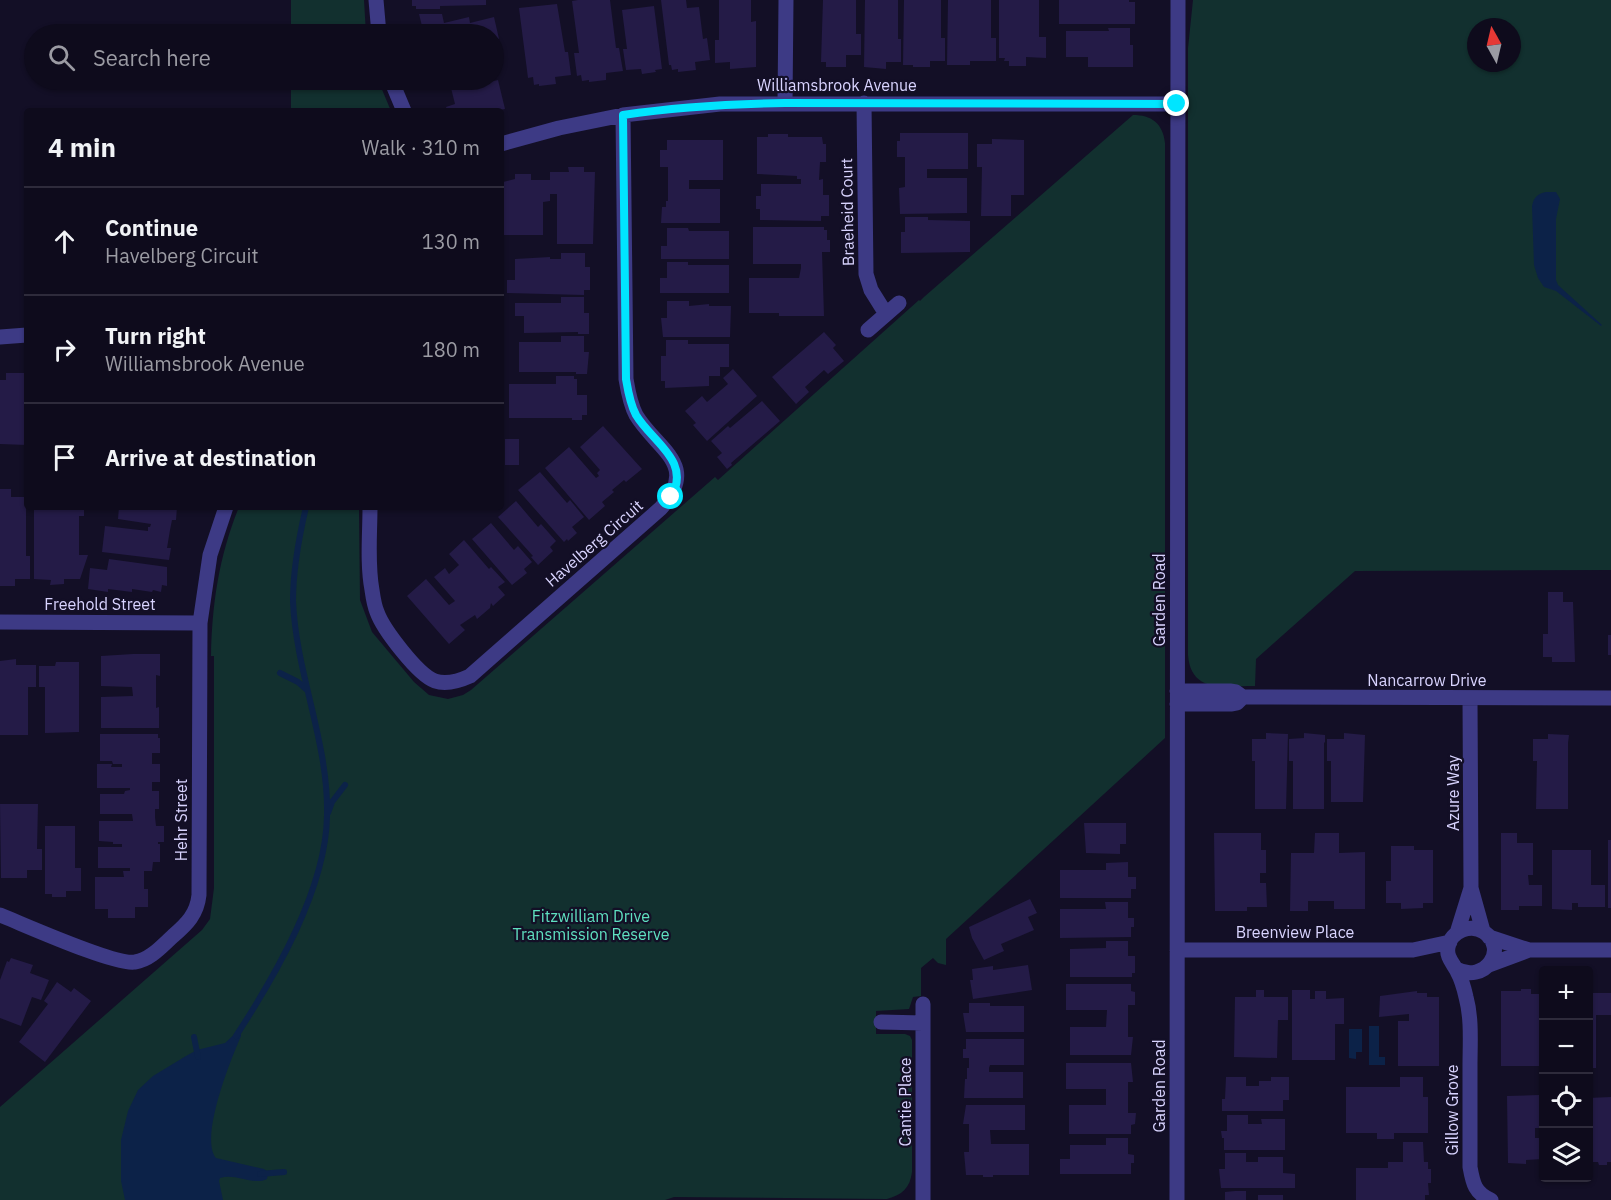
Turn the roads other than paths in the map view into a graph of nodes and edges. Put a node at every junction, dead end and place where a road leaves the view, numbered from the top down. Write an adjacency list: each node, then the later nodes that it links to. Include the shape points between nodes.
1 (376, 0): 4 (street)
2 (786, 0): 6 (street)
3 (1178, 0): 8 (street, Garden Road)
4 (378, 24)
5 (395, 90): 9 (street)
6 (785, 103): 7 (street, Williamsbrook Avenue); 10 (street, Williamsbrook Avenue, via 720,104)
7 (864, 103): 8 (street, Williamsbrook Avenue); 13 (street, Braeheid Court, via 866,274)
8 (1177, 104): 21 (street, Garden Road)
9 (403, 108)
10 (623, 115): 11 (street, Williamsbrook Avenue); 18 (street, Havelberg Circuit, via 626,379 636,415 676,468 678,479 671,497 470,676 445,683 420,671 387,632 376,611 371,589)
11 (504, 143)
12 (899, 303): 13 (street)
13 (886, 314): 14 (street)
14 (868, 330)
15 (24, 335): 16 (street)
16 (0, 337)
17 (225, 510): 20 (street, Hehr Street, via 210,555)
18 (370, 510)
19 (0, 622): 20 (street, Freehold Street)
20 (200, 623): 25 (street, Hehr Street, via 199,895 194,915 155,953 135,963 102,955)
21 (1177, 697): 22 (street, Nancarrow Drive, via 1230,691 1243,697); 28 (street, Garden Road)
22 (1470, 698): 23 (street, Nancarrow Drive); 24 (street, Azure Way)
23 (1611, 698)
24 (1471, 888): 26 (street, Azure Way); 27 (street, Azure Way)
25 (0, 915)
26 (1486, 934): 27 (street, via 1468,928); 30 (street); 33 (street, via 1494,951)
27 (1453, 938): 29 (street, Breenview Place); 32 (street, via 1448,949)
28 (1177, 950): 29 (street, Breenview Place); 39 (street, Garden Road)
29 (1413, 950): 32 (street, Breenview Place)
30 (1529, 950): 31 (street); 33 (street)
31 (1611, 950)
32 (1454, 966): 33 (street, via 1470,974); 35 (street, Gillow Grove)
33 (1487, 967): 35 (street, Gillow Grove)
34 (923, 1004): 37 (street, Cantie Place)
35 (1470, 1011): 40 (street, Gillow Grove, via 1470,1167 1481,1196)
36 (881, 1022): 37 (street)
37 (923, 1023): 38 (street, Cantie Place)
38 (923, 1200)
39 (1177, 1200)
40 (1491, 1200)

